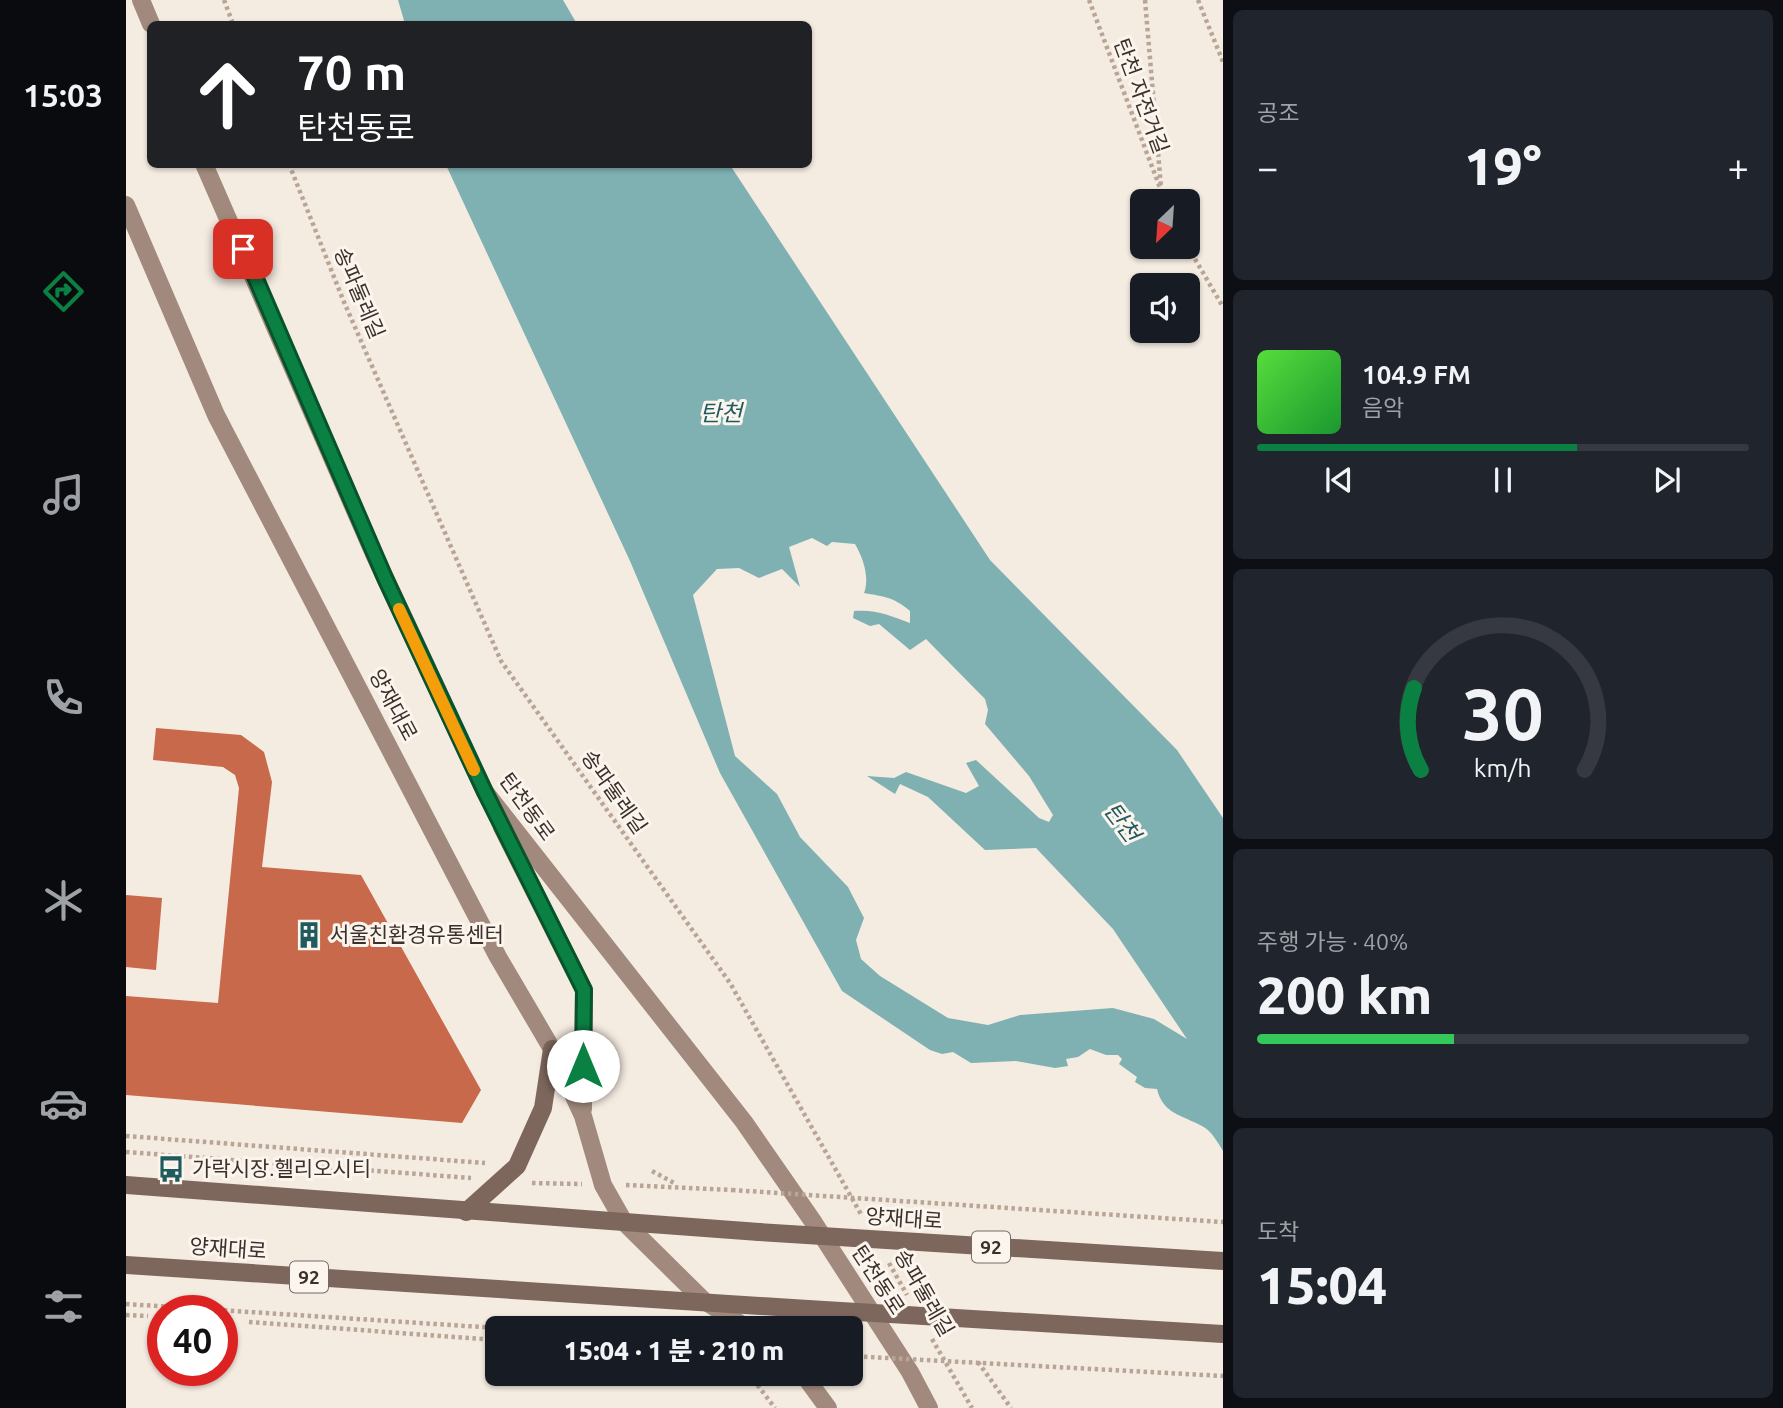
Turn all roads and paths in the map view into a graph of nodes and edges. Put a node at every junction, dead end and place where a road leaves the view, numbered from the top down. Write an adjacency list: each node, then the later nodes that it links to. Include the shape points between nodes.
1 (141, 0): 6 (street)
2 (224, 0): 7 (path)
3 (1089, 0): 11 (path, 탄천 자전거길)
4 (1145, 0): 12 (path)
5 (1198, 0): 8 (path)
6 (150, 21)
7 (232, 21)
8 (1223, 62)
9 (206, 168): 16 (street, 탄천동로, via 374,554)
10 (291, 168): 28 (path, 송파둘레길, via 501,661 730,983)
11 (1159, 189)
12 (1161, 189)
13 (126, 205): 17 (street, 양재대로, via 216,415 498,957)
14 (1195, 259): 15 (path)
15 (1223, 307)
16 (485, 792): 18 (street, via 584,990); 50 (street, 탄천동로, via 744,1122 829,1246)
17 (552, 1049): 18 (street, 양재대로); 21 (main road, via 543,1108)
18 (583, 1116): 27 (street, 양재대로, via 603,1185)
19 (126, 1136): 21 (path)
20 (126, 1152): 23 (path)
21 (517, 1166): 23 (main road)
22 (652, 1171): 26 (path, bridge, via 680,1186)
23 (500, 1181): 25 (main road)
24 (126, 1185): 25 (main road, 양재대로 / 92)
25 (466, 1212): 27 (main road, 양재대로 / 92)
26 (1223, 1222)
27 (624, 1223): 30 (main road, 양재대로 / 92, bridge); 33 (street, 양재대로)
28 (868, 1226)
29 (882, 1250): 32 (path, 송파둘레길)
30 (1223, 1261)
31 (126, 1265): 33 (main road, 양재대로 / 92)
32 (910, 1299)
33 (704, 1300): 37 (street); 40 (main road, 양재대로 / 92, bridge)
34 (126, 1304): 39 (path)
35 (126, 1315): 36 (path)
36 (147, 1316)
37 (729, 1316)
38 (249, 1322): 42 (path)
39 (485, 1327)
40 (1223, 1334)
41 (930, 1335): 51 (path, 송파둘레길)
42 (485, 1339)
43 (863, 1357): 44 (path, bridge)
44 (978, 1362): 45 (path, bridge); 52 (path)
45 (1223, 1376)
46 (758, 1386): 48 (path)
47 (812, 1386): 49 (street)
48 (775, 1408)
49 (828, 1408)
50 (929, 1408)
51 (972, 1408)
52 (1011, 1408)

